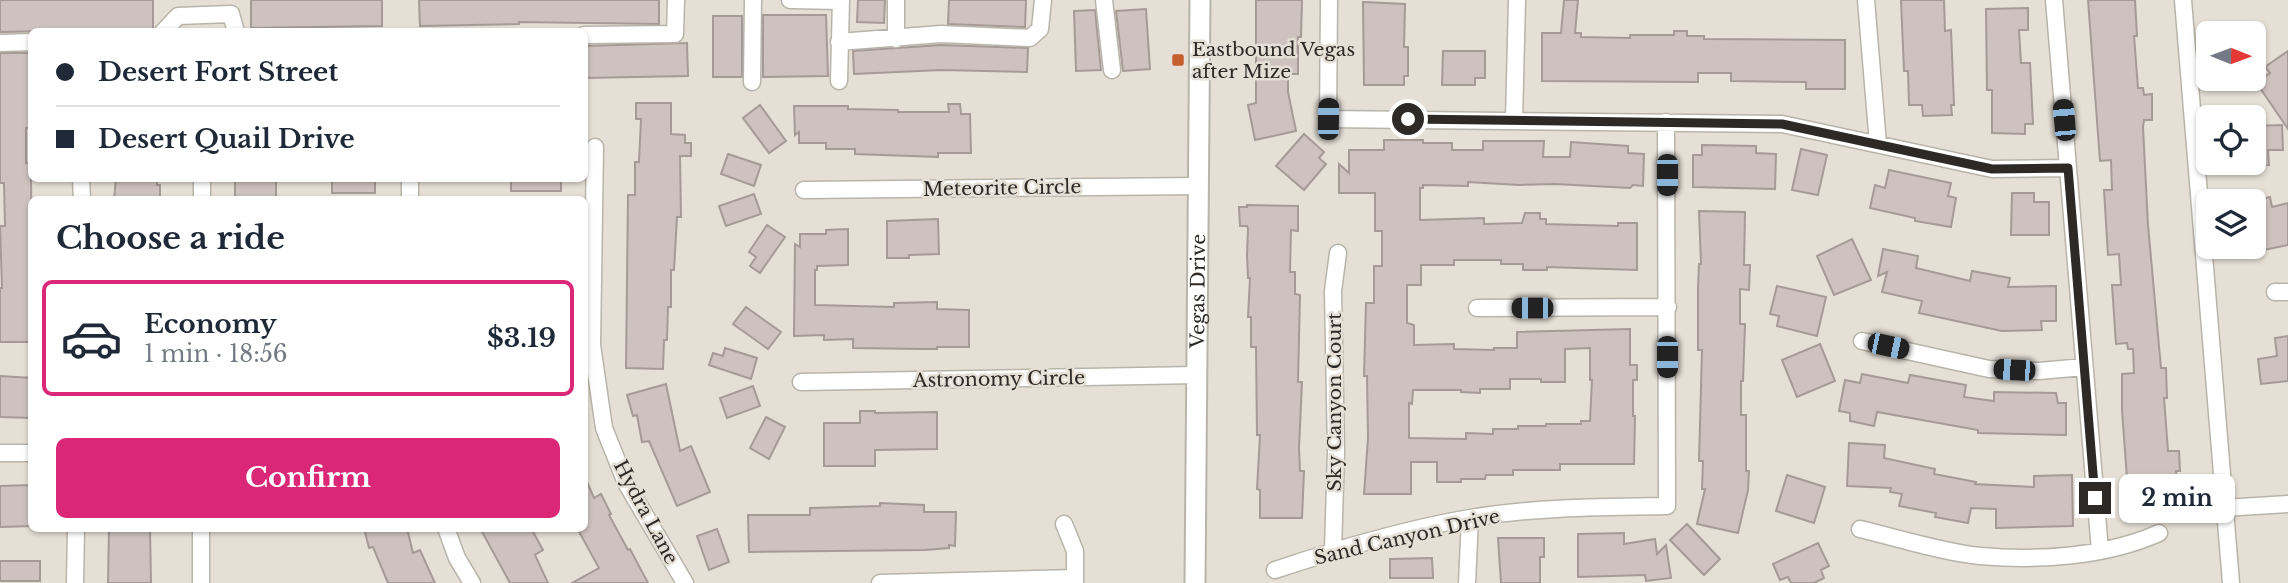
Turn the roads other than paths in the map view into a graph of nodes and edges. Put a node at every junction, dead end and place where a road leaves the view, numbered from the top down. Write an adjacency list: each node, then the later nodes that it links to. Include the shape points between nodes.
1 (676, 0): 18 (street, via 675,34)
2 (753, 0): 25 (street)
3 (790, 0): 4 (street)
4 (841, 0): 20 (street)
5 (896, 0): 19 (street)
6 (1043, 0): 19 (street, via 1040,29 1030,38 941,34)
7 (1104, 0): 23 (street)
8 (1200, 0): 31 (main road, Vegas Drive)
9 (1329, 0): 26 (street, via 1328,119)
10 (1517, 0): 26 (street)
11 (1866, 0): 28 (street)
12 (2054, 0): 30 (street)
13 (2183, 0): 44 (street)
14 (231, 7): 15 (street); 17 (street)
15 (178, 8): 16 (street)
16 (166, 28)
17 (235, 28)
18 (588, 36)
19 (895, 39): 20 (street)
20 (839, 41): 24 (street)
21 (28, 42): 22 (street)
22 (0, 43)
23 (1112, 70)
24 (839, 81)
25 (752, 82)
26 (1514, 120): 27 (street)
27 (1666, 122): 28 (street, via 1782,124); 34 (street)
28 (1878, 144): 30 (street, via 1992,169)
29 (595, 147): 37 (street, Hydra Lane)
30 (2068, 168): 38 (street)
31 (1199, 186): 32 (street, Meteorite Circle); 39 (main road, Vegas Drive)
32 (804, 190)
33 (1338, 253): 52 (street, Sky Canyon Court, via 1333,290)
34 (1668, 307): 35 (street); 45 (street, Sand Canyon Drive, via 1667,506 1553,509)
35 (1478, 308)
36 (1862, 341): 38 (street, via 1989,369)
37 (588, 345): 59 (street, Hydra Lane, via 604,428 626,483)
38 (2084, 367): 53 (street)
39 (1197, 375): 40 (street, Astronomy Circle); 61 (main road, Vegas Drive)
40 (801, 382)
41 (0, 453): 42 (street)
42 (28, 453)
43 (2288, 505): 44 (street)
44 (2224, 508): 63 (street)
45 (1470, 518): 52 (street, Sand Canyon Drive); 62 (street)
46 (1064, 524): 55 (street, via 1074,551)
47 (1860, 530): 53 (street, via 1978,555 2027,558)
48 (76, 532): 56 (street)
49 (201, 532): 57 (street)
50 (447, 532): 58 (street)
51 (2159, 533): 53 (street)
52 (1333, 550): 54 (street, Sand Canyon Drive)
53 (2100, 551)
54 (1275, 570)
55 (1075, 580): 60 (street)
56 (75, 583)
57 (201, 583)
58 (472, 583)
59 (685, 583)
60 (880, 583)
61 (1195, 583)
62 (1467, 583)
63 (2231, 583)

